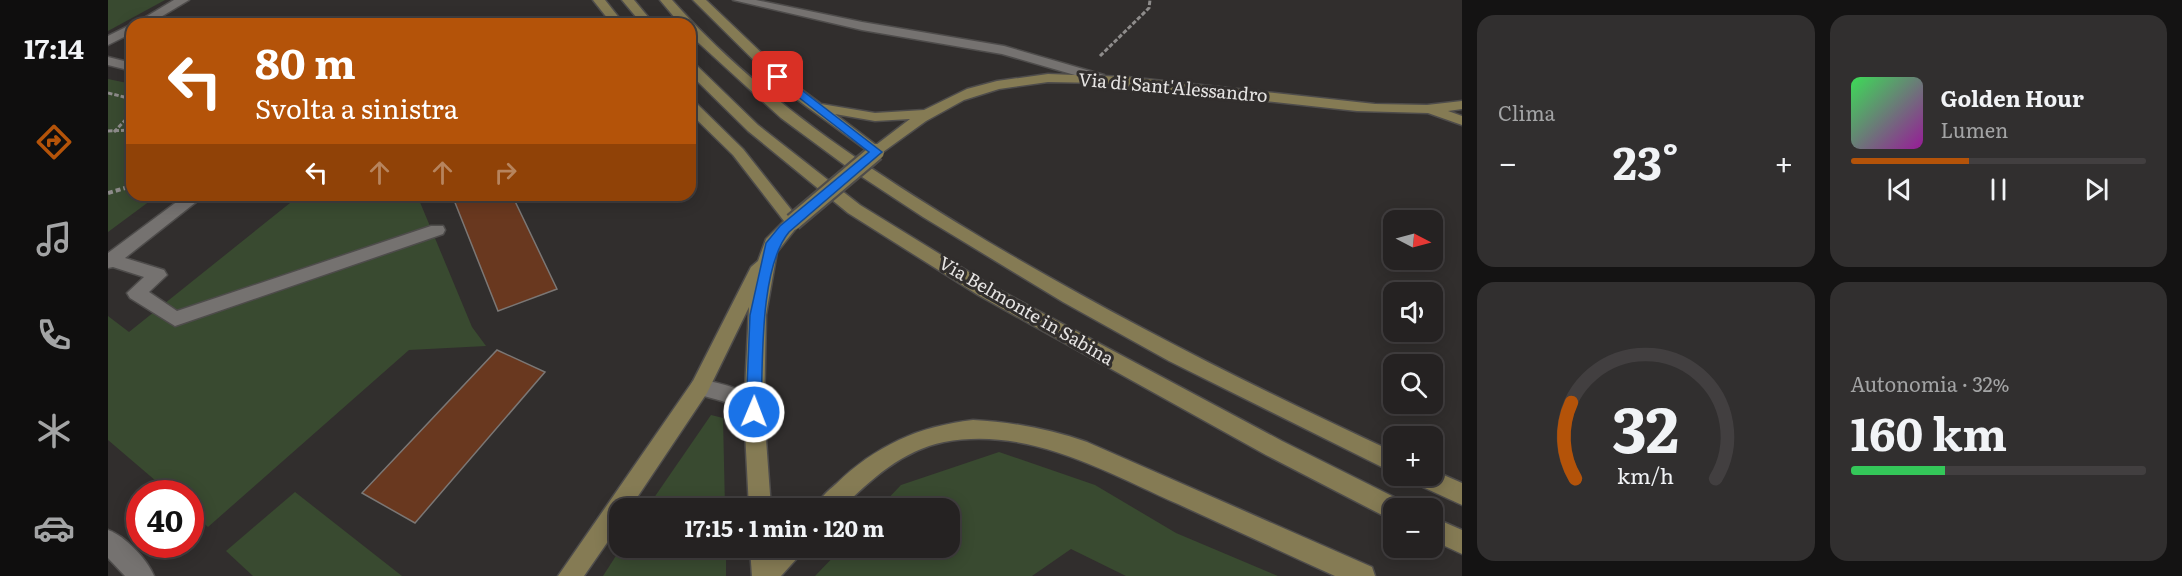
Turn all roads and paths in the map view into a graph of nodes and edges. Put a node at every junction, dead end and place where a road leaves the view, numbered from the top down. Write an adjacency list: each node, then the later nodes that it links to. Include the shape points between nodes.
1 (183, 0): 8 (street)
2 (599, 0): 9 (street)
3 (628, 0): 10 (street)
4 (666, 0): 11 (street)
5 (699, 0): 21 (street, via 760,61)
6 (739, 0): 18 (street, via 1005,50)
7 (1150, 0): 18 (path, via 1149,8 1098,57)
8 (151, 18)
9 (613, 18)
10 (643, 18)
11 (682, 18)
12 (126, 31): 14 (street)
13 (696, 33): 41 (street, Via Belmonte in Sabina, via 789,116 921,209 1172,355)
14 (108, 41)
15 (108, 61): 16 (street)
16 (126, 66)
17 (696, 72): 46 (street, Via Belmonte in Sabina, via 753,128 864,215 984,290)
18 (1099, 78): 24 (street, Via di Sant'Alessandro); 25 (street, Via di Sant'Alessandro, via 1004,84 962,96)
19 (108, 93): 20 (path)
20 (126, 98)
21 (812, 105): 25 (street, via 876,117); 31 (street)
22 (1462, 105): 24 (street, Via di Sant'Alessandro)
23 (696, 111): 35 (street, via 738,152)
24 (1433, 111): 27 (street)
25 (930, 113): 31 (street, Via di Sant'Alessandro)
26 (126, 119): 30 (path)
27 (1462, 121)
28 (108, 131): 30 (path)
29 (126, 131): 30 (path)
30 (114, 132)
31 (876, 152): 35 (street, Via di Sant'Alessandro, bridge)
32 (126, 188): 33 (path)
33 (108, 193)
34 (189, 201): 38 (street)
35 (793, 222): 37 (street, Via di Sant'Alessandro)
36 (437, 230): 38 (street, via 175,319 136,293 158,274)
37 (768, 252): 39 (street); 40 (street, Via di Sant'Alessandro, via 757,315)
38 (110, 261)
39 (700, 387): 40 (street, via 731,395); 53 (street)
40 (754, 412): 44 (street, Via di Sant'Alessandro)
41 (1383, 457)
42 (1443, 485): 43 (street)
43 (1462, 494)
44 (759, 498)
45 (837, 498): 55 (street, via 858,476 910,442 950,431 1012,431 1079,449)
46 (1383, 503)
47 (1443, 533): 49 (street)
48 (108, 540): 52 (street)
49 (1462, 542)
50 (763, 558): 54 (street)
51 (781, 558): 54 (street)
52 (142, 576)
53 (570, 576)
54 (764, 576)
55 (1363, 576)

